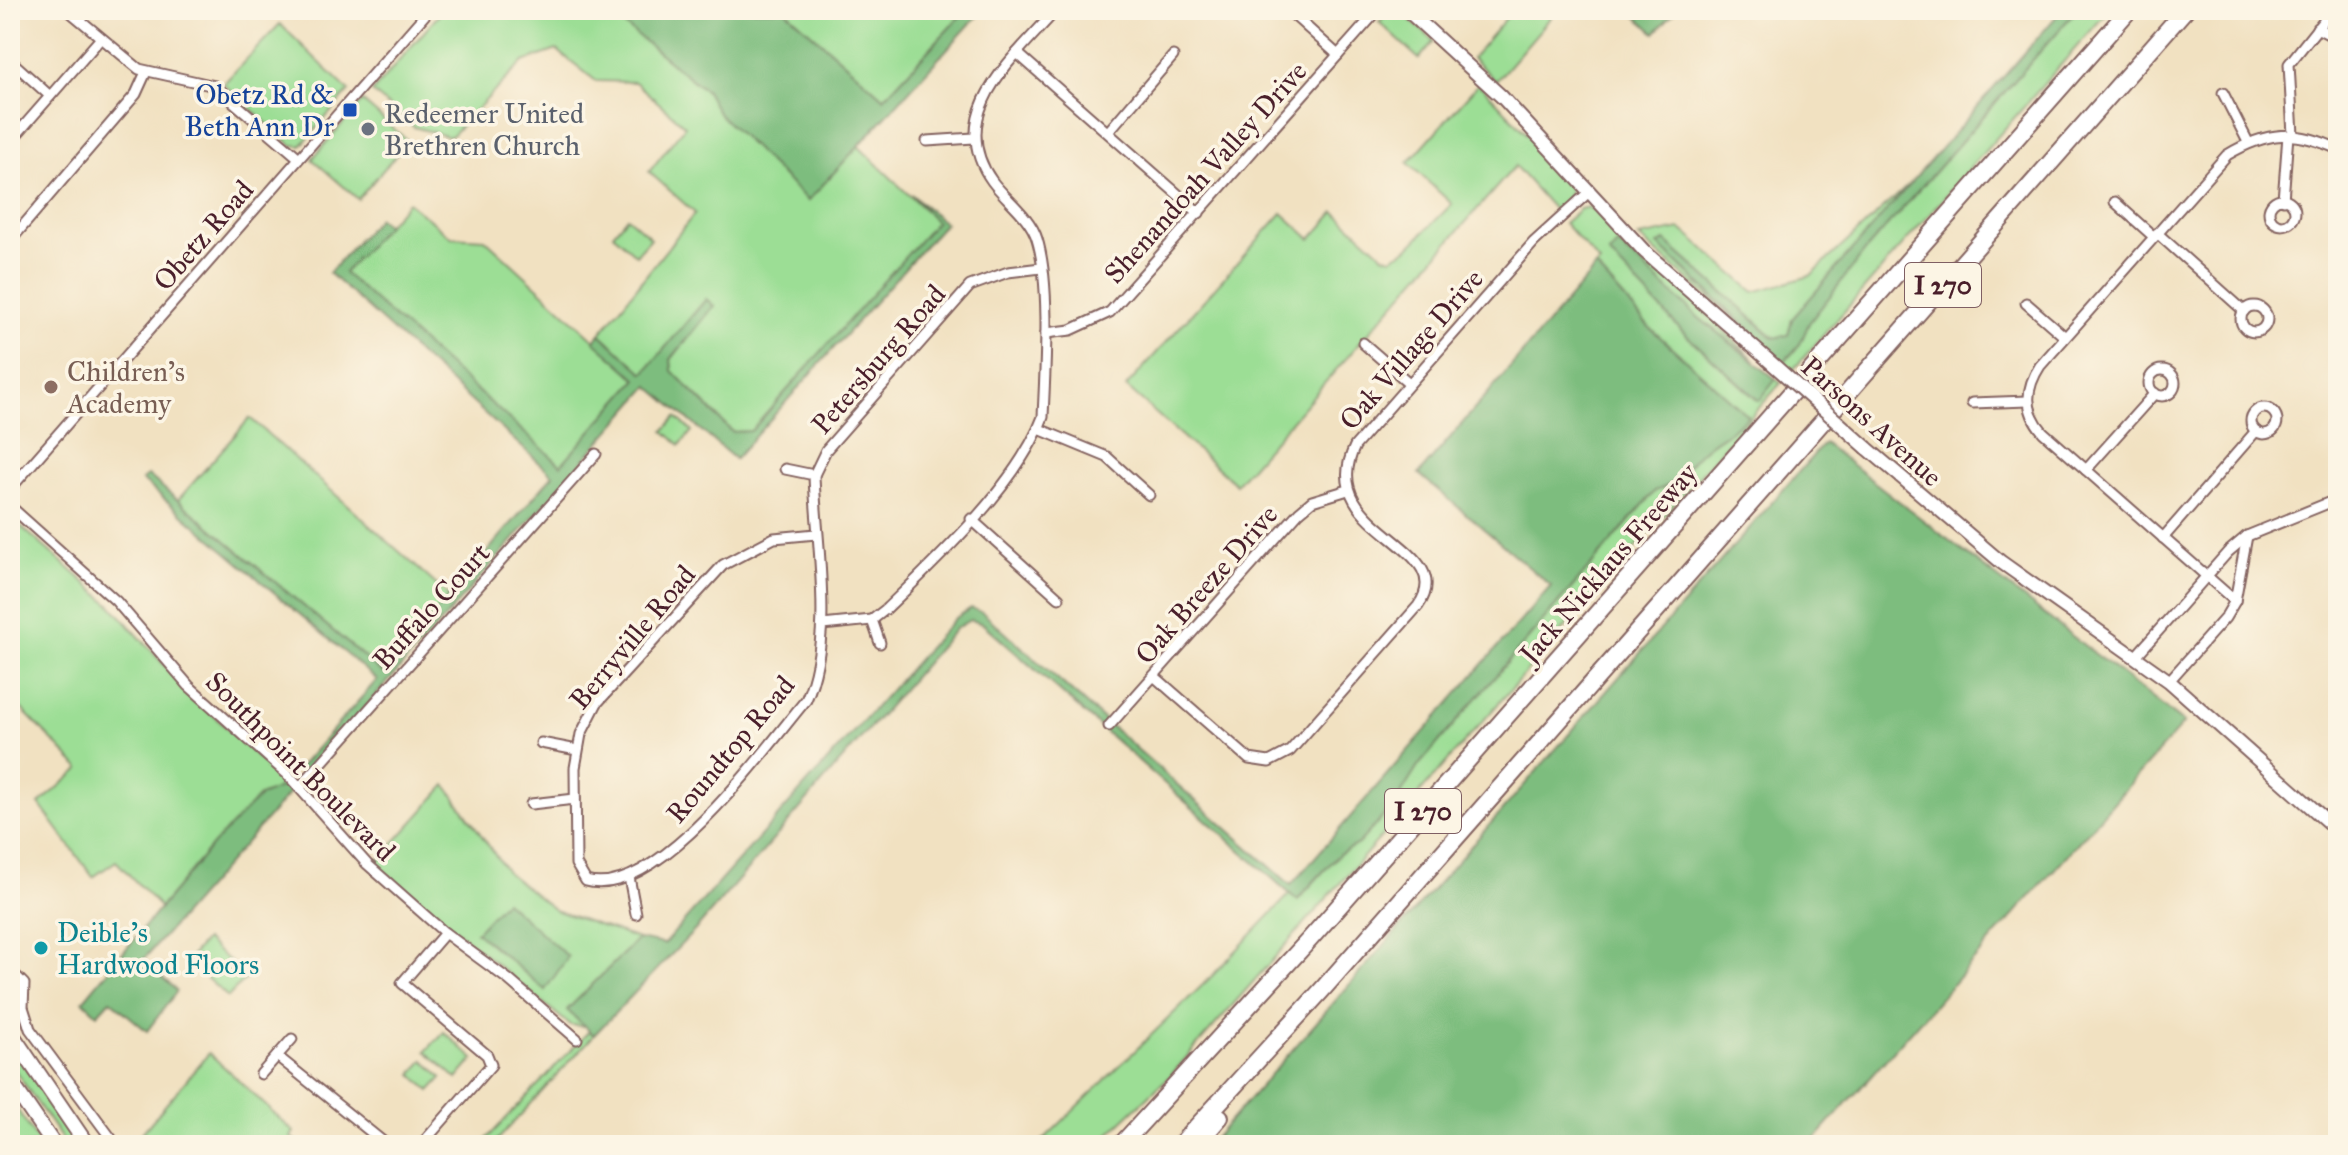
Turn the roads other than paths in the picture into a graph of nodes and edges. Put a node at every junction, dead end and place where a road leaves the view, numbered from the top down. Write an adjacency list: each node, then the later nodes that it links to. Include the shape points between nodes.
1 (68, 10): 11 (street)
2 (429, 10): 27 (street, Obetz Road)
3 (1056, 10): 13 (street)
4 (1288, 10): 14 (street)
5 (1378, 10): 14 (street, Shenandoah Valley Drive)
6 (1407, 10): 28 (street, Parsons Avenue, via 1502,97)
7 (2129, 10): 92 (highway, Jack Nicklaus Freeway / I 270, via 1300,951)
8 (2185, 10): 80 (highway, I 270)
9 (2332, 10): 10 (street)
10 (2317, 28): 12 (street); 21 (street, via 2289,64)
11 (101, 38): 17 (street); 19 (street)
12 (2338, 39)
13 (1017, 53): 20 (street); 22 (street, via 987,90)
14 (1338, 55): 31 (street, Shenandoah Valley Drive)
15 (1173, 56): 20 (street)
16 (10, 60): 19 (street)
17 (146, 72): 27 (street, via 215,86); 33 (street, via 136,94)
18 (2223, 93): 25 (street)
19 (50, 96): 24 (street)
20 (1108, 132): 31 (street)
21 (2290, 135): 25 (street); 26 (street); 29 (street)
22 (974, 138): 23 (street); 34 (street, via 985,170 1033,230)
23 (927, 141)
24 (10, 142)
25 (2248, 142): 32 (street, via 2227,155)
26 (2338, 149)
27 (299, 158): 50 (street, Obetz Road)
28 (1589, 192): 40 (street, Oak Village Drive, via 1534,242); 65 (street, Parsons Avenue, bridge, via 1645,252 2001,562)
29 (2283, 200)
30 (2115, 202): 32 (street)
31 (1199, 213): 37 (street, Shenandoah Valley Drive, via 1110,312 1071,330)
32 (2156, 235): 36 (street); 38 (street)
33 (10, 241)
34 (1041, 268): 37 (street); 49 (street, Petersburg Road, via 1008,272 970,286 839,432)
35 (2026, 303): 38 (street)
36 (2244, 311)
37 (1046, 333): 44 (street)
38 (2065, 337): 42 (street, via 2035,374)
39 (1363, 343): 40 (street)
40 (1409, 383): 51 (street, Oak Village Drive, via 1355,446 1348,463)
41 (2155, 393): 48 (street)
42 (2028, 401): 43 (street); 48 (street, via 2037,425)
43 (1972, 403)
44 (1039, 429): 52 (street, via 1107,457); 55 (street, via 1018,466)
45 (2256, 431): 58 (street)
46 (596, 454): 71 (street, Buffalo Court)
47 (785, 469): 49 (street)
48 (2086, 470): 58 (street)
49 (814, 475): 56 (street, Petersburg Road)
50 (10, 489)
51 (1348, 490): 66 (street, Oak Breeze Drive, via 1312,501 1299,512); 66 (street, via 1357,507 1415,560 1426,580 1424,596 1290,751 1269,762 1254,761)
52 (1149, 495)
53 (2338, 499): 57 (street)
54 (10, 506): 71 (street, Southpoint Boulevard, via 116,601 189,686)
55 (971, 519): 60 (street); 62 (street, via 918,579)
56 (816, 534): 63 (street, Roundtop Road); 70 (street, Berryville Road, via 774,538 723,565 597,703)
57 (2247, 536): 59 (street); 61 (street)
58 (2163, 538): 59 (street)
59 (2206, 575): 61 (street); 65 (street)
60 (1059, 598)
61 (2235, 601): 67 (street)
62 (872, 620): 63 (street); 64 (street)
63 (822, 625): 75 (street, Roundtop Road, via 814,682 806,700 680,844)
64 (880, 643)
65 (2136, 656): 67 (street, Parsons Avenue)
66 (1154, 676): 68 (street, Oak Breeze Drive)
67 (2169, 681): 74 (street, Parsons Avenue)
68 (1109, 726)
69 (541, 743): 70 (street)
70 (577, 750): 72 (street, Berryville Road)
71 (300, 787): 78 (street, Southpoint Boulevard, via 367,864)
72 (575, 799): 73 (street); 76 (street, Berryville Road, via 576,864)
73 (531, 804)
74 (2338, 831)
75 (629, 877): 76 (street, Roundtop Road); 77 (street)
76 (589, 883)
77 (636, 914)
78 (445, 933): 83 (street, Southpoint Boulevard); 91 (street, via 402,983 490,1061)
79 (10, 970): 89 (street, via 24,984 30,1029)
80 (1321, 991): 93 (highway, I 270); 94 (highway)
81 (10, 1032): 88 (main road)
82 (292, 1039): 84 (street)
83 (577, 1039)
84 (277, 1056): 85 (street); 90 (street)
85 (261, 1074)
86 (10, 1081): 87 (main road)
87 (54, 1145)
88 (87, 1145)
89 (116, 1145)
90 (387, 1145)
91 (421, 1145)
92 (1121, 1145)
93 (1180, 1145)
94 (1196, 1145)

